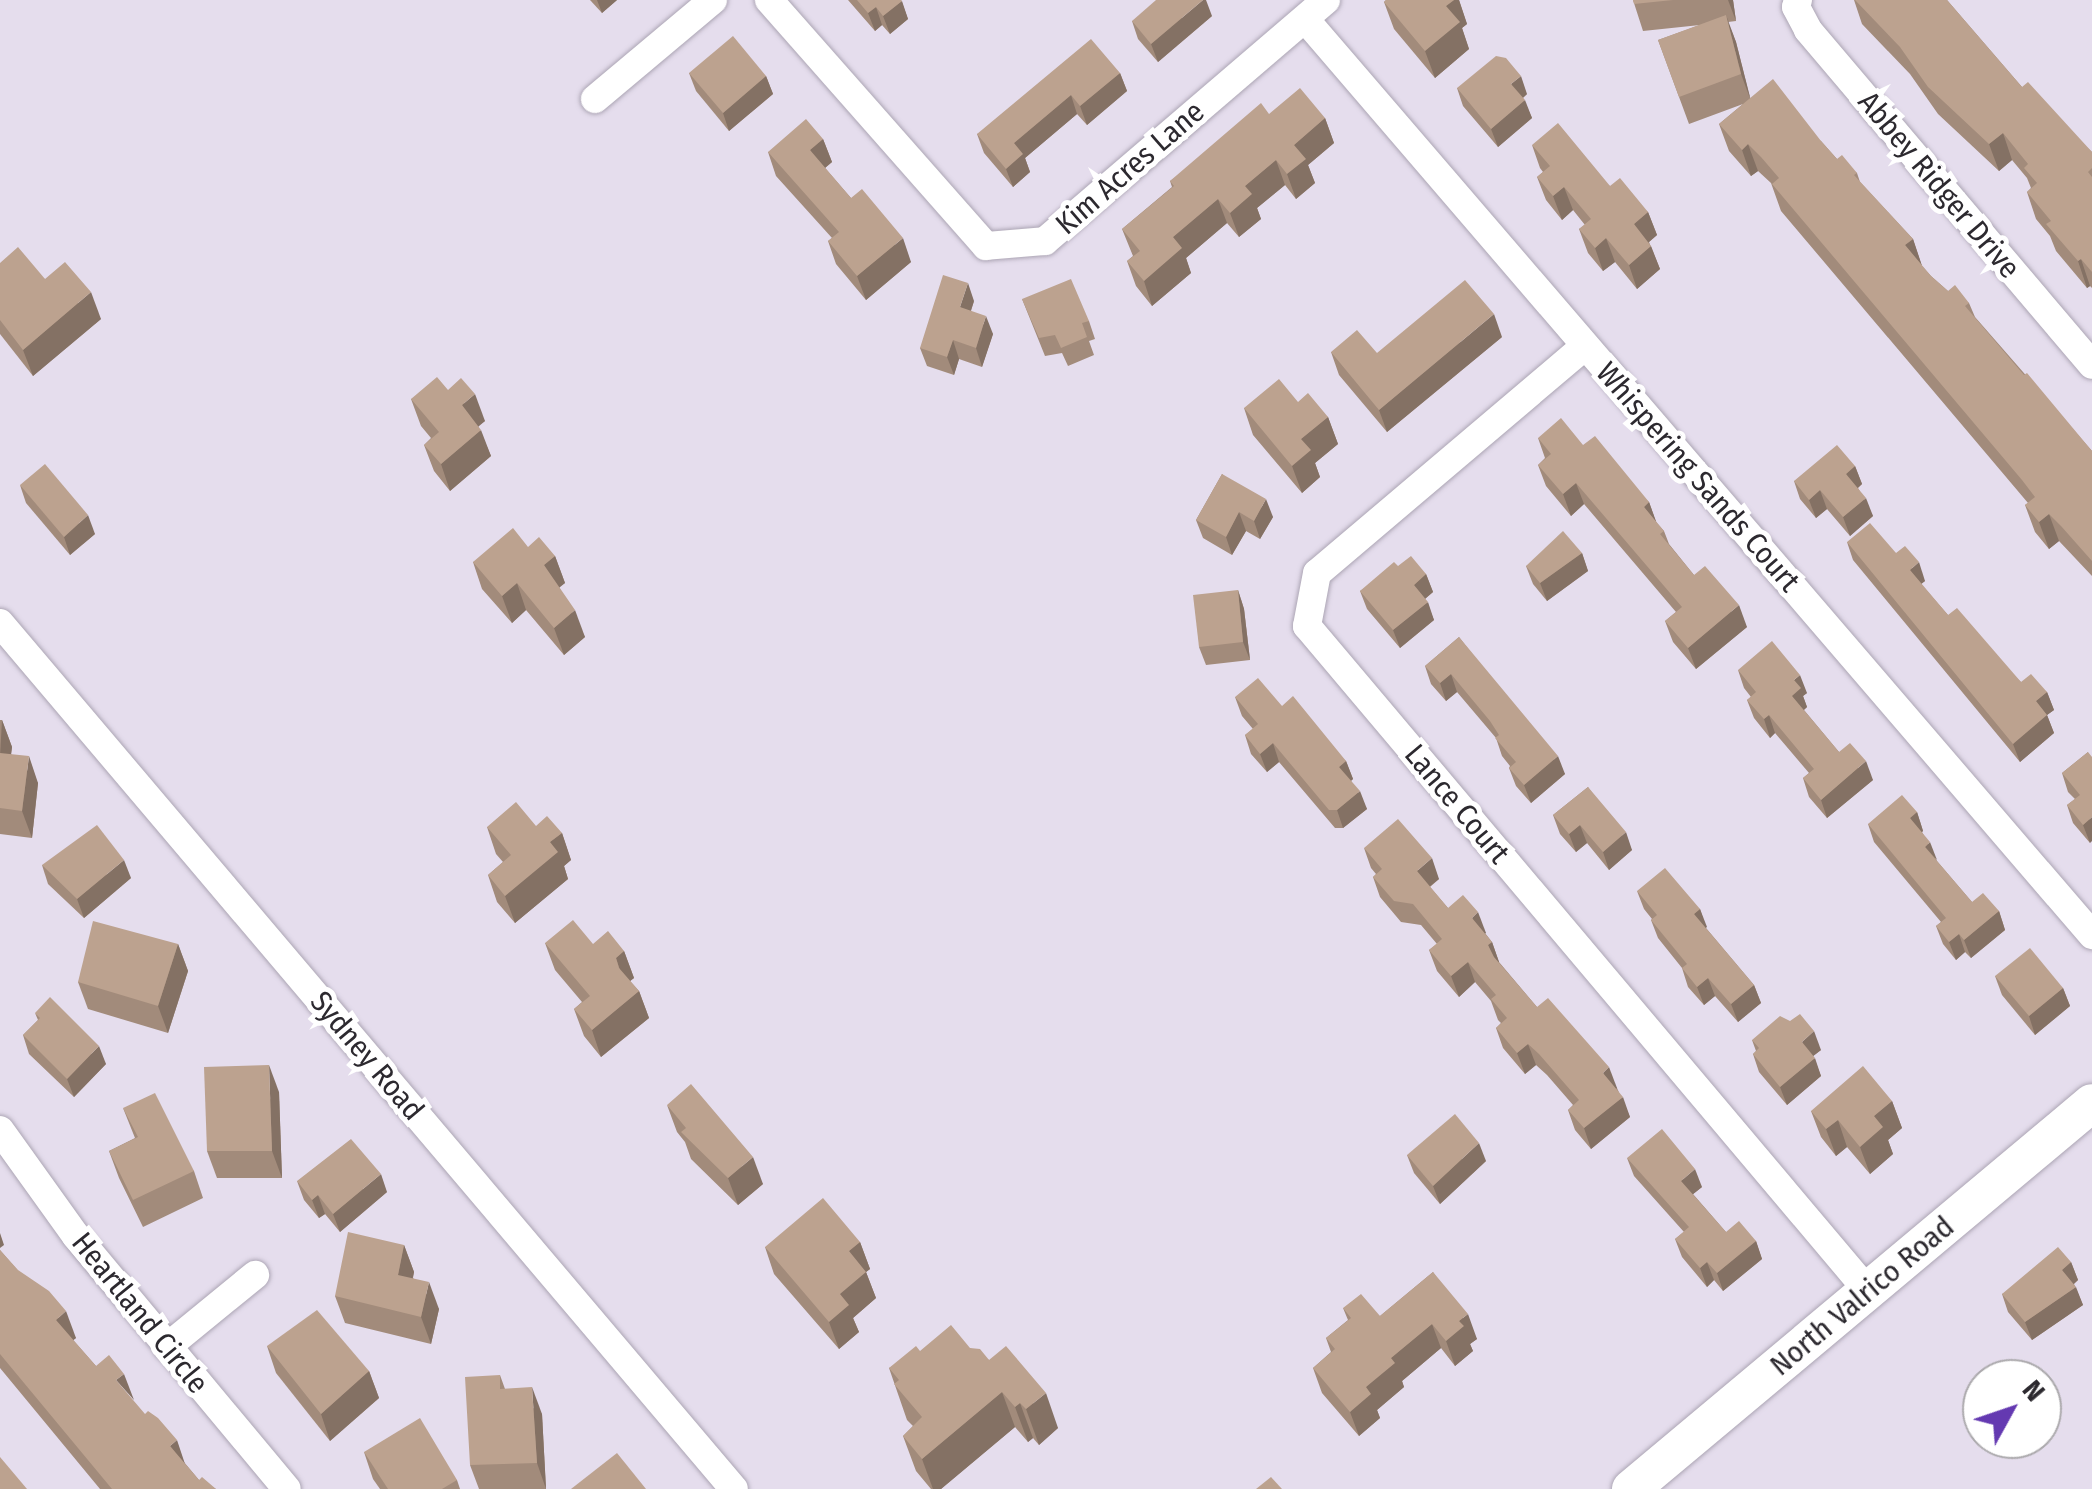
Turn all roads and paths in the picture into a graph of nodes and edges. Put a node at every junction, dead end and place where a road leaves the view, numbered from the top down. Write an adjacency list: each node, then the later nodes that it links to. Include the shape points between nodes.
1 (712, 0): 6 (street)
2 (769, 0): 5 (street, Kim Acres Lane, via 986,246 1045,241)
3 (1326, 0): 5 (street, Kim Acres Lane)
4 (1798, 0): 8 (street, Abbey Ridger Drive, via 1808,30)
5 (1304, 18): 7 (street, Whispering Sands Court)
6 (594, 100)
7 (1585, 346): 10 (street, Whispering Sands Court); 14 (street, Lance Court, via 1317,573 1306,626)
8 (2092, 366)
9 (0, 623): 17 (street, Sydney Road)
10 (2092, 936)
11 (2092, 1103): 14 (street, North Valrico Road)
12 (0, 1130): 15 (street, Heartland Circle)
13 (255, 1275): 15 (street)
14 (1868, 1291): 18 (street, North Valrico Road)
15 (167, 1347): 16 (street, Heartland Circle)
16 (287, 1489)
17 (734, 1489)
18 (1631, 1489)

